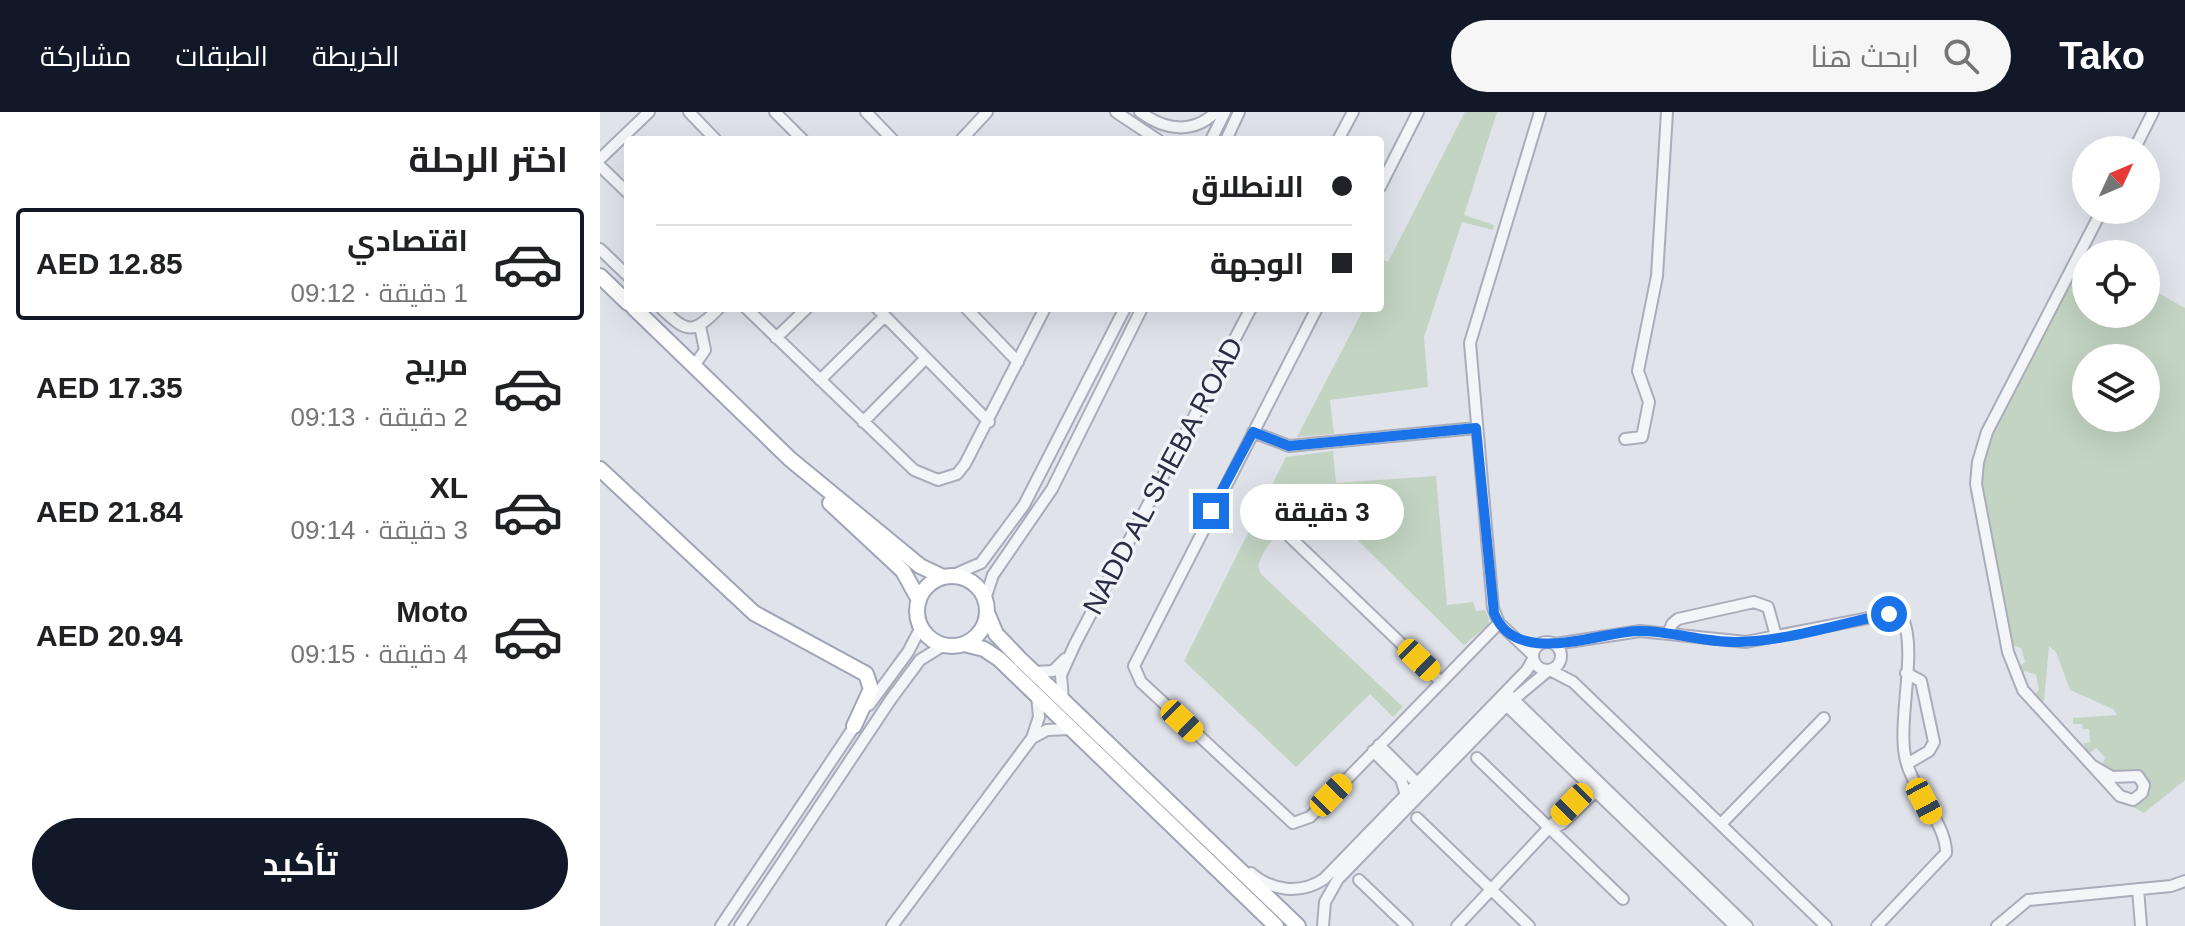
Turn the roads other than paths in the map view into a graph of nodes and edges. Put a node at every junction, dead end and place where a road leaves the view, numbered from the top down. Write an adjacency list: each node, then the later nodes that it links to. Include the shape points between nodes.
1 (649, 112): 28 (street)
2 (689, 112): 17 (street)
3 (775, 112): 18 (street)
4 (866, 112): 19 (street)
5 (987, 112): 16 (street)
6 (1116, 112): 23 (street)
7 (1140, 112): 8 (street, via 1164,126 1182,128)
8 (1216, 112)
9 (1225, 112): 24 (street)
10 (1239, 112): 25 (street)
11 (1353, 112): 26 (street)
12 (1418, 112): 30 (street)
13 (1540, 112): 57 (street, via 1471,335)
14 (1667, 112): 59 (street, via 1657,276 1638,371 1649,399 1646,429 1642,437)
15 (2153, 112): 27 (street)
16 (972, 128): 20 (street); 21 (street); 22 (street)
17 (709, 136)
18 (797, 136)
19 (889, 136)
20 (959, 136)
21 (965, 136)
22 (969, 136)
23 (1152, 136)
24 (1213, 136)
25 (1228, 136)
26 (1340, 136)
27 (2141, 136)
28 (600, 159)
29 (600, 166): 31 (street)
30 (1384, 179)
31 (624, 189)
32 (2095, 224): 95 (street, via 1987,432 1976,484 2016,678)
33 (600, 249): 34 (street)
34 (624, 272)
35 (600, 276): 36 (main road)
36 (624, 299)
37 (638, 312): 53 (main road)
38 (665, 312): 49 (street, via 681,326)
39 (715, 312): 49 (street)
40 (750, 312): 50 (street)
41 (803, 312): 50 (street)
42 (881, 312): 51 (street); 54 (street)
43 (970, 312): 52 (street)
44 (1043, 312): 52 (street)
45 (1123, 312): 63 (street, via 1024,505 981,563)
46 (1140, 312): 64 (street, via 1052,489 993,575)
47 (1249, 312): 75 (street, NADD AL SHEBA ROAD)
48 (1315, 312): 58 (street)
49 (700, 326): 53 (street, via 705,350)
50 (776, 338): 54 (street)
51 (926, 358): 55 (street); 56 (street)
52 (1018, 362): 56 (street)
53 (694, 366): 60 (main road)
54 (820, 380): 55 (street)
55 (863, 422): 56 (street, via 919,474 938,480 962,470)
56 (989, 422)
57 (1476, 428): 58 (street, via 1289,446); 67 (street, via 1493,608)
58 (1253, 432): 92 (street, via 1137,655 1134,672 1293,823 1310,817)
59 (1625, 439)
60 (790, 459): 63 (main road, via 920,566); 65 (main road, via 808,483 903,571)
61 (600, 469): 89 (main road, via 745,606 866,674 871,689)
62 (1288, 535): 83 (street)
63 (947, 577): 64 (main road, via 972,582); 65 (main road, via 928,586)
64 (985, 599): 66 (main road)
65 (919, 600): 68 (main road)
66 (988, 615): 74 (main road, via 980,633); 81 (main road, via 996,634)
67 (1499, 623): 71 (street); 83 (street)
68 (921, 627): 77 (main road); 89 (street)
69 (1668, 634): 70 (street, via 1737,642); 70 (street, via 1678,619 1759,602 1770,612); 73 (street, via 1635,631)
70 (1776, 636): 82 (street, via 1895,614 1906,623)
71 (1518, 638): 72 (street); 78 (street)
72 (1543, 642): 76 (street); 78 (street)
73 (1580, 642): 76 (street); 79 (street)
74 (964, 644): 77 (main road); 85 (main road, via 995,655)
75 (1075, 644): 81 (street, NADD AL SHEBA ROAD, via 1053,671); 87 (street, NADD AL SHEBA ROAD, via 1061,675)
76 (1555, 644): 79 (street)
77 (944, 645): 111 (street, via 920,660 896,692)
78 (1533, 657): 80 (street, via 1539,668); 86 (street)
79 (1560, 660): 80 (street); 84 (street)
80 (1549, 670): 84 (street); 86 (street)
81 (1033, 671): 87 (main road)
82 (1906, 673): 94 (street); 94 (street, via 1921,681 1934,742 1926,754)
83 (1440, 681): 92 (street)
84 (1573, 682): 101 (street)
85 (1037, 696): 90 (main road); 91 (street, via 1039,717)
86 (1506, 699): 96 (street); 97 (street); 100 (street)
87 (1063, 701): 103 (main road)
88 (1824, 718): 101 (street)
89 (854, 726): 110 (street)
90 (1071, 729): 91 (street, via 1047,730); 113 (main road)
91 (1032, 738): 112 (street)
92 (1376, 748): 96 (street); 98 (street, via 1401,779)
93 (1477, 758): 102 (street)
94 (1907, 764): 120 (street, via 1946,853)
95 (2093, 766): 95 (street, via 2123,799 2142,793 2138,776 2112,777)
96 (1418, 783): 98 (street); 100 (street)
97 (1596, 785): 102 (street); 109 (street)
98 (1406, 795): 103 (street, via 1341,864 1312,886 1272,886)
99 (1417, 818): 107 (street)
100 (1393, 821): 115 (street, via 1333,885 1323,909)
101 (1721, 824): 119 (street)
102 (1551, 829): 107 (street); 108 (street)
103 (1229, 859): 114 (main road)
104 (1359, 880): 116 (street)
105 (2185, 881): 106 (street)
106 (2138, 889): 121 (street, via 2028,900); 122 (street)
107 (1492, 890): 117 (street); 118 (street)
108 (1623, 899)
109 (1742, 925)
110 (721, 926)
111 (740, 926)
112 (892, 926)
113 (1276, 926)
114 (1298, 926)
115 (1323, 926)
116 (1407, 926)
117 (1457, 926)
118 (1529, 926)
119 (1826, 926)
120 (1877, 926)
121 (1997, 926)
122 (2141, 926)

